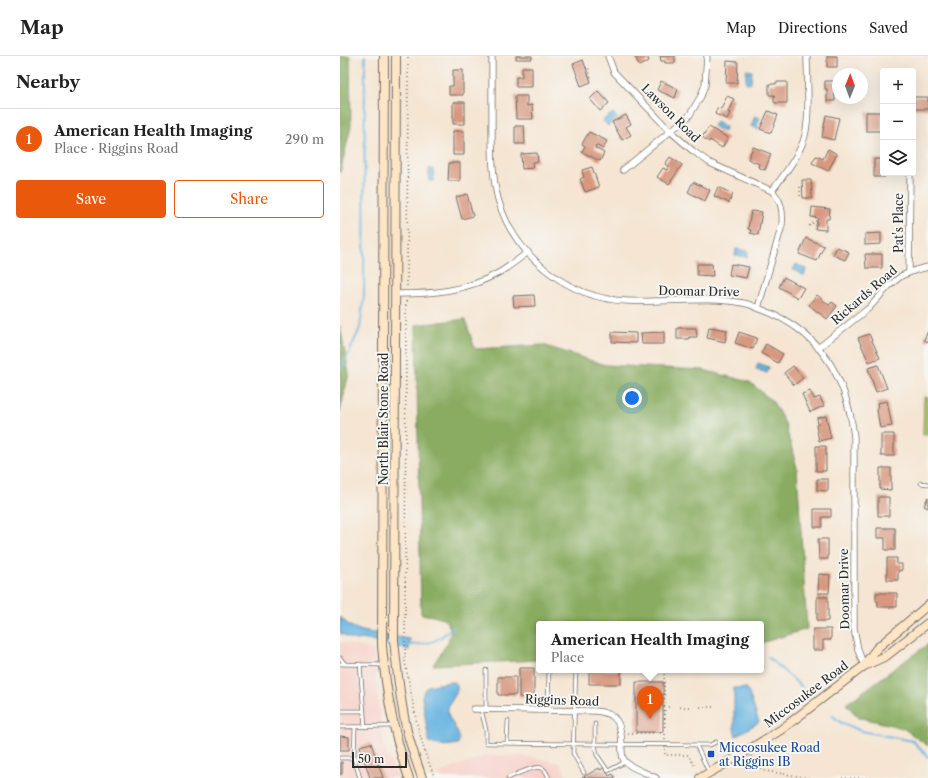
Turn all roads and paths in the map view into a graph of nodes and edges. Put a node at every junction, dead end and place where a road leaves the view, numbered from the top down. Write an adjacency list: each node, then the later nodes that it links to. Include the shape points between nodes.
1 (384, 56): 21 (main road, North Blair Stone Road)
2 (396, 56): 23 (main road, North Blair Stone Road)
3 (408, 56): 22 (path)
4 (492, 56): 18 (street, Doomar Drive, via 492,156 495,185 505,218 516,238)
5 (608, 56): 10 (street, Lawson Road, via 614,72)
6 (707, 56): 10 (street, via 701,96 689,116)
7 (807, 56): 14 (street, via 806,133 797,155)
8 (586, 68): 9 (path)
9 (591, 78)
10 (670, 131): 11 (street); 14 (street, Lawson Road, via 710,163)
11 (623, 170)
12 (910, 176): 20 (street, Pat's Place)
13 (802, 186): 15 (path)
14 (772, 191): 25 (street, via 779,200 783,215)
15 (800, 196)
16 (818, 219): 17 (path)
17 (809, 226)
18 (528, 252): 23 (street, via 500,272 471,284 440,292); 25 (street, Doomar Drive, via 554,276 595,296 627,301 721,300)
19 (928, 267): 20 (street, Rickards Road)
20 (909, 272): 26 (street, Rickards Road, via 889,286 870,308)
21 (383, 274): 23 (main road); 35 (main road, North Blair Stone Road, via 381,607)
22 (406, 286)
23 (396, 294): 36 (main road, North Blair Stone Road)
24 (406, 301): 80 (path, via 405,662 417,724)
25 (758, 308): 26 (street, Doomar Drive, via 792,325)
26 (818, 348): 37 (street, Doomar Drive, via 840,379 852,417 854,628)
27 (921, 483): 28 (lane)
28 (928, 484)
29 (928, 605): 37 (main road, Miccosukee Road, via 877,648)
30 (928, 623): 37 (main road, Miccosukee Road, via 886,656)
31 (340, 658): 33 (lane)
32 (340, 664): 33 (lane)
33 (344, 664): 34 (lane)
34 (360, 664): 35 (lane); 53 (lane)
35 (384, 665): 36 (main road); 56 (main road, North Blair Stone Road)
36 (396, 665): 79 (main road, North Blair Stone Road, via 407,732)
37 (864, 666): 70 (main road, Miccosukee Road, via 782,729)
38 (486, 670): 49 (lane)
39 (549, 673): 50 (lane)
40 (576, 673): 51 (lane)
41 (664, 673): 42 (path)
42 (664, 707): 43 (path); 60 (path)
43 (672, 707)
44 (680, 707): 45 (path)
45 (691, 707)
46 (700, 707): 47 (path)
47 (716, 707)
48 (474, 709): 49 (street, Riggins Road)
49 (484, 709): 50 (street, Riggins Road); 64 (lane, via 486,743)
50 (548, 710): 51 (street, Riggins Road)
51 (574, 710): 65 (lane); 67 (street, Riggins Road, via 602,711 614,717 620,727)
52 (340, 711): 53 (lane)
53 (364, 711): 59 (lane)
54 (508, 721): 64 (lane)
55 (595, 724): 66 (lane)
56 (393, 726): 59 (lane); 78 (main road, North Blair Stone Road)
57 (340, 727): 58 (lane)
58 (355, 727): 59 (lane); 72 (lane)
59 (365, 727)
60 (664, 733): 61 (path); 62 (path)
61 (628, 734)
62 (665, 740)
63 (716, 742): 68 (lane, via 710,745)
64 (507, 744): 65 (lane)
65 (573, 744): 66 (lane); 75 (lane, via 573,753)
66 (595, 744): 67 (lane); 73 (lane, via 598,755 608,771)
67 (622, 745): 68 (lane); 73 (street, Riggins Road)
68 (696, 745): 76 (lane)
69 (665, 749): 74 (path, via 665,755 688,756)
70 (747, 751): 76 (main road, Miccosukee Road); 85 (path, via 765,772)
71 (340, 758): 72 (lane)
72 (354, 758): 77 (lane)
73 (625, 762): 83 (street)
74 (694, 765)
75 (584, 773)
76 (710, 773): 84 (main road, Miccosukee Road)
77 (360, 778)
78 (409, 778)
79 (422, 778)
80 (435, 778)
81 (508, 778): 82 (lane, via 539,767 543,768)
82 (549, 778)
83 (656, 778)
84 (700, 778)
85 (810, 778)
86 (842, 778): 87 (path)
87 (871, 778)

